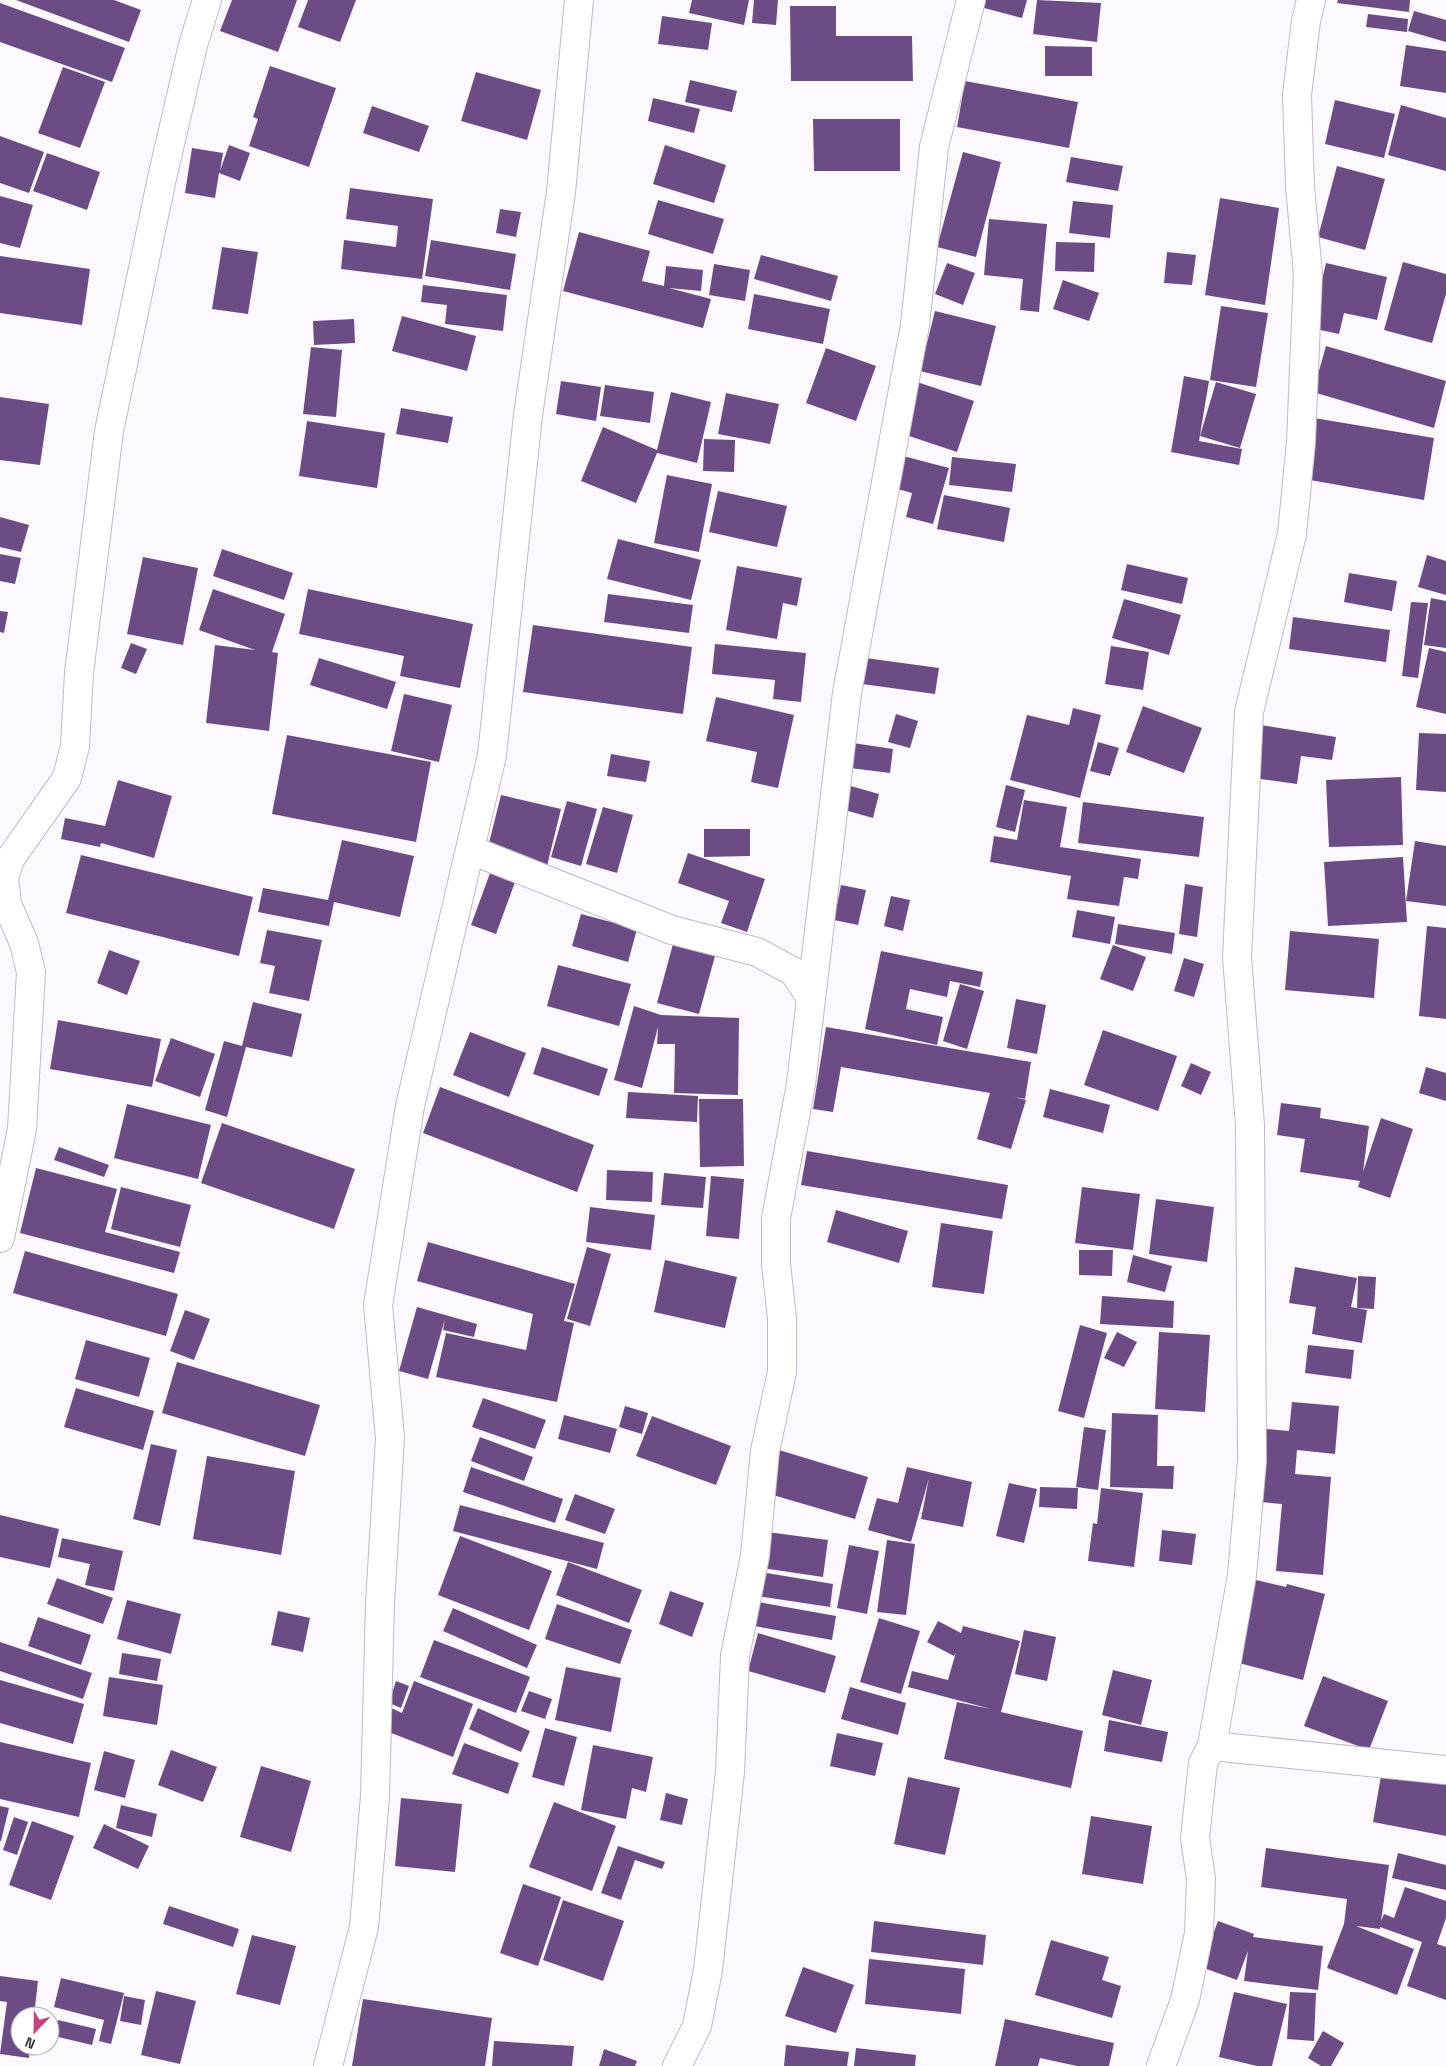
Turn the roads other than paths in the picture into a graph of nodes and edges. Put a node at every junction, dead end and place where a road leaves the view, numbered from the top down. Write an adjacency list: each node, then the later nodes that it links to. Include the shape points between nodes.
1 (207, 0): 7 (street, via 193,45 162,178 109,431 79,673 75,746 67,778 10,859 4,878 7,904 24,943 31,972 22,1129)
2 (578, 0): 5 (street, via 561,192 528,415 492,755)
3 (971, 0): 6 (street, via 934,147 915,326 847,693)
4 (1311, 0): 8 (street, via 1297,95 1300,187 1308,274 1301,442 1292,534 1249,712 1237,957 1250,1125 1252,1461 1242,1575)
5 (471, 850): 6 (street, via 672,930 757,952 794,972); 10 (street, via 410,1106 378,1305 390,1438 380,1603 375,1796 364,1927)
6 (811, 998): 11 (street, via 801,1084 776,1218 782,1372 765,1451 756,1556 734,1656 730,1772 708,1970 697,2026)
7 (0, 1238)
8 (1212, 1746): 9 (street); 12 (street, via 1203,1762 1195,1838 1201,1879 1198,1933 1185,2000)
9 (1446, 1770)
10 (328, 2066)
11 (677, 2066)
12 (1161, 2066)

